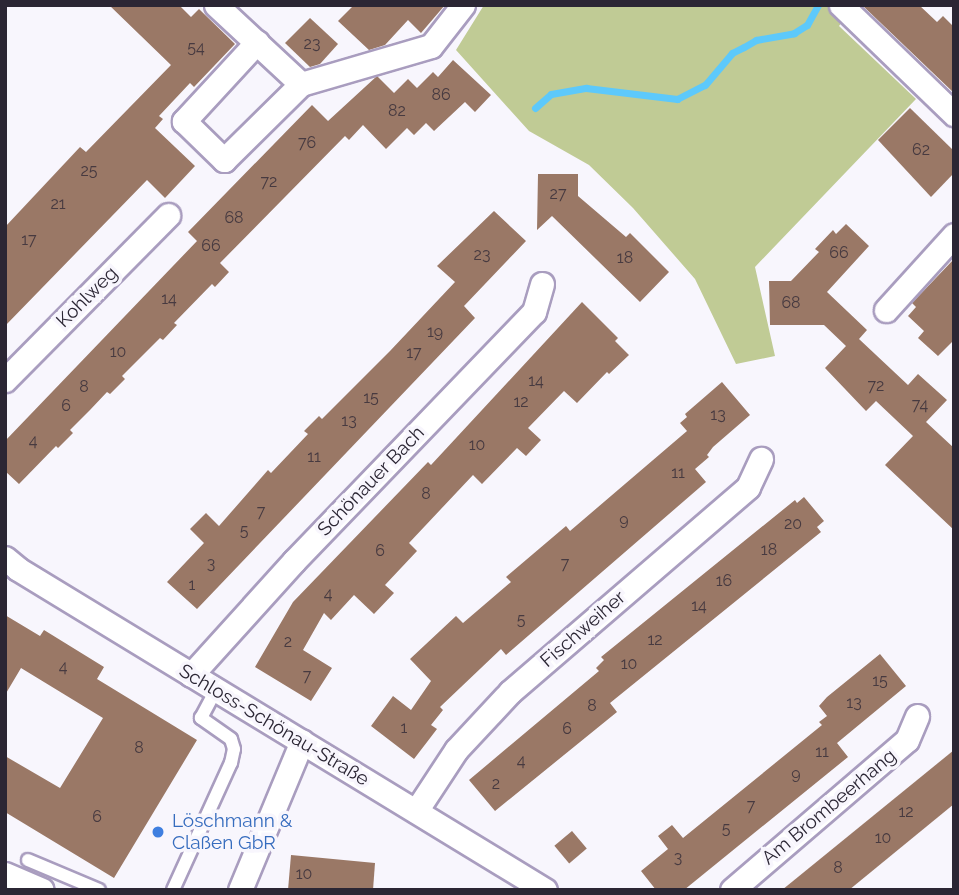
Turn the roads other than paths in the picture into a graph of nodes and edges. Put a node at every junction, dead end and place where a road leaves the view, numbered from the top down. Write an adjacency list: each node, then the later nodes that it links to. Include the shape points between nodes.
1 (216, 5): 4 (street)
2 (463, 5): 5 (street, via 430,46)
3 (841, 5): 6 (street)
4 (257, 42): 5 (street); 5 (street, via 184,121 224,160)
5 (301, 84)
6 (954, 114)
7 (168, 215): 11 (street, Kohlweg)
8 (954, 235): 10 (street)
9 (542, 284): 14 (street, Schönauer Bach, via 534,312)
10 (886, 310)
11 (5, 380)
12 (761, 459): 18 (street, Fischweiher, via 748,487 510,692 456,750)
13 (5, 558): 14 (street, Schloss-Schönau-Straße)
14 (191, 675): 15 (street, Schloss-Schönau-Straße)
15 (216, 690): 17 (street, Schloss-Schönau-Straße); 23 (lane, via 201,718 231,739 231,763)
16 (917, 716): 26 (street, Am Brombeerhang, via 907,740)
17 (302, 741): 18 (street, Schloss-Schönau-Straße); 24 (street)
18 (416, 811): 25 (street, Schloss-Schönau-Straße)
19 (28, 860): 22 (lane)
20 (5, 874): 21 (street)
21 (42, 890)
22 (99, 890)
23 (173, 890)
24 (240, 890)
25 (545, 890)
26 (732, 890)

